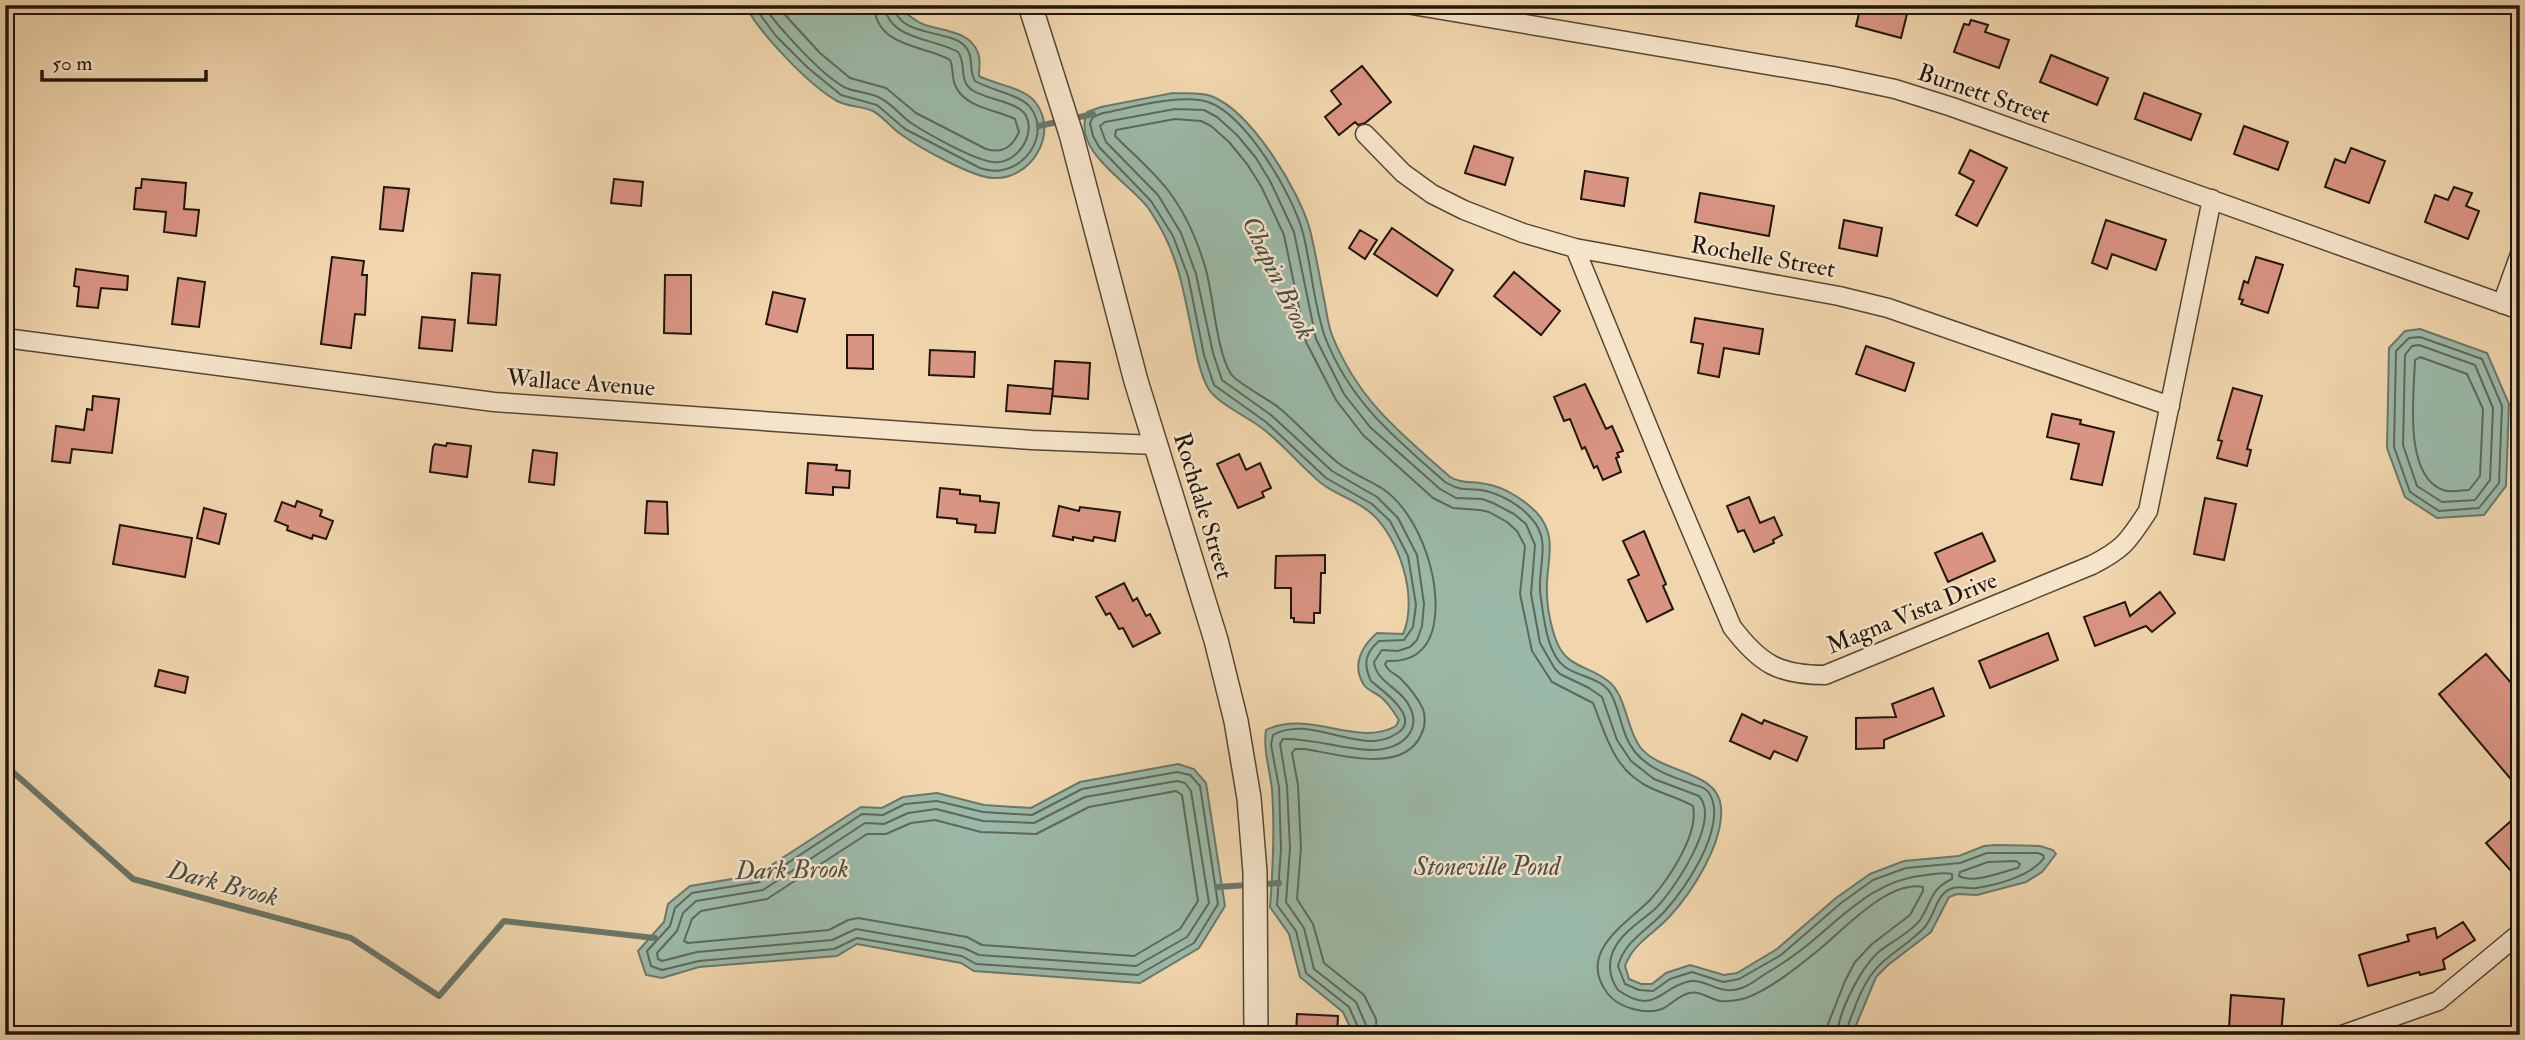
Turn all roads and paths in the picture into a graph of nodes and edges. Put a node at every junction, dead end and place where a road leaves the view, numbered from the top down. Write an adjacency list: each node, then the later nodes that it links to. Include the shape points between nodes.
1 (1030, 5): 10 (street, Rochdale Street, via 1071,134)
2 (1412, 5): 4 (street, Burnett Street, via 1879,85)
3 (1365, 134): 5 (street, Rochelle Street, via 1403,173 1432,194 1497,224)
4 (2211, 199): 7 (street, Burnett Street); 9 (street, Magna Vista Drive)
5 (1575, 248): 9 (street, Rochelle Street, via 1888,308); 9 (street, Magna Vista Drive, via 1732,627 1755,655 1798,674 1825,675 2113,555 2148,511)
6 (2520, 254): 7 (street)
7 (2511, 307)
8 (5, 338): 10 (street, Wallace Avenue, via 494,402)
9 (2170, 406)
10 (1156, 445): 13 (street, Rochdale Street, via 1216,640 1246,778 1255,882)
11 (2520, 933): 12 (street, via 2438,1001)
12 (2351, 1033)
13 (1256, 1035)

